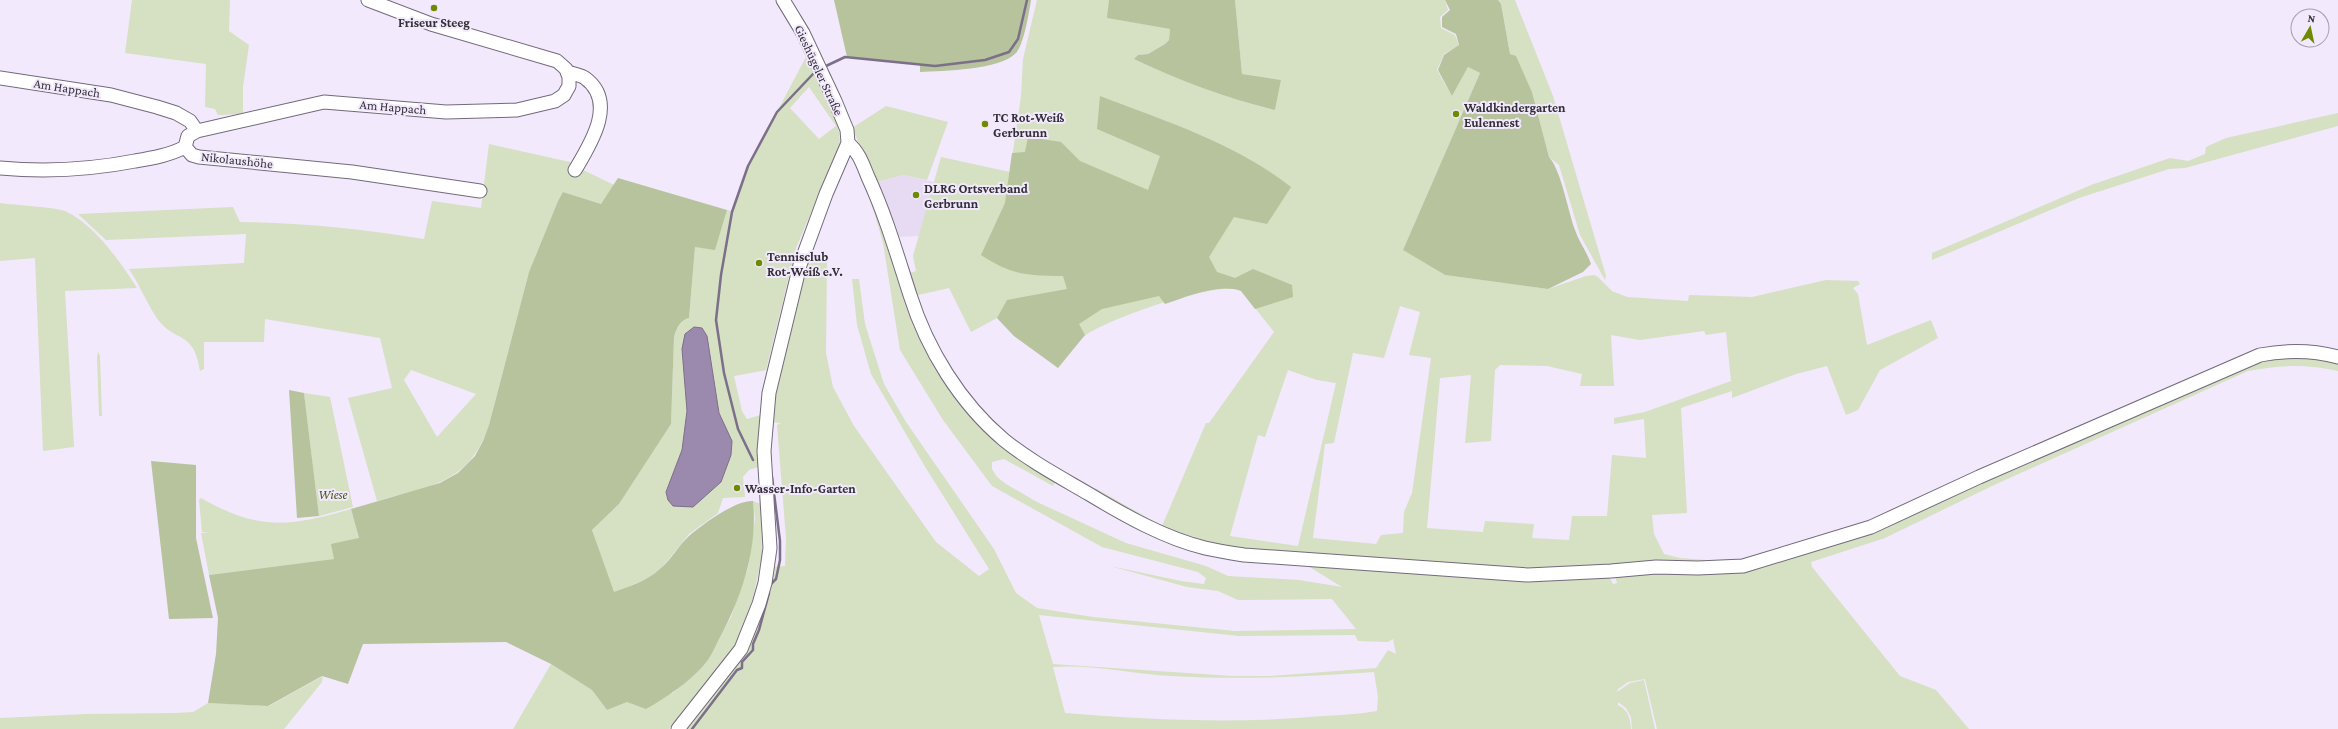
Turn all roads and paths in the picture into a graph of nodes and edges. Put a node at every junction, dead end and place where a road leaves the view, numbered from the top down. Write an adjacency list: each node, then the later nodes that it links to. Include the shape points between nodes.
1 (368, 0): 3 (street, via 430,24 557,61)
2 (783, 0): 6 (street, Gieshügeler Straße, via 803,33)
3 (568, 72): 5 (street, Am Happach, via 569,86 560,98 517,110 446,112 324,102); 9 (street, via 584,78 593,86 601,108 594,136)
4 (0, 78): 5 (street, Am Happach, via 103,94 157,107 190,121)
5 (197, 131): 7 (street, via 188,136)
6 (848, 136): 11 (street, Gieshügeler Straße, via 880,203 920,323 954,384 974,410 1004,439 1031,460 1113,508 1169,536 1204,548 1244,555 1505,574 1578,573 1669,566 1743,566 1871,527 1979,477 2260,355 2297,351); 12 (street, via 800,265 769,393 764,451 770,548 759,604 742,649)
7 (185, 147): 8 (street, Nikolaushöhe, via 153,158 89,169 45,171); 10 (street, Nikolaushöhe, via 192,155 199,157 346,171)
8 (0, 168)
9 (575, 170)
10 (480, 191)
11 (2338, 357)
12 (678, 729)

